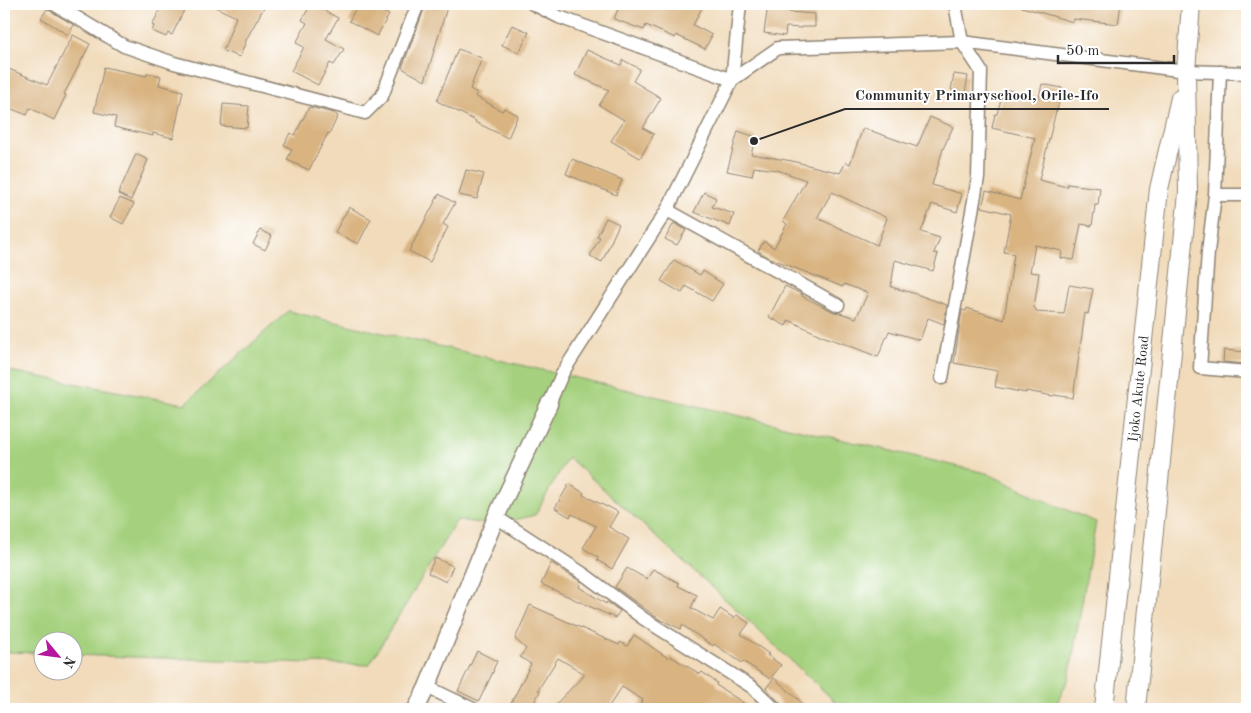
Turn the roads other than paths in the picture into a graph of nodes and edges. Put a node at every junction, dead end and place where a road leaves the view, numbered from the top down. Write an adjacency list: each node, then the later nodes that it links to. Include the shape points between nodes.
1 (54, 4): 2 (street, via 124,46 174,63 365,113 382,96)
2 (418, 4)
3 (533, 4): 11 (street, via 558,17)
4 (740, 4): 11 (street)
5 (955, 4): 7 (street)
6 (1191, 4): 8 (main road, Ijoko Akute Road)
7 (962, 42): 8 (street); 11 (street, via 778,48); 17 (street, via 981,71 978,178)
8 (1186, 71): 9 (street); 24 (main road, Ijoko Akute Road, via 1159,189); 25 (main road, Ijoko Akute Road, via 1188,193)
9 (1220, 72): 10 (street); 12 (street)
10 (1247, 73)
11 (732, 80): 14 (street)
12 (1215, 195): 13 (street); 16 (street, via 1200,368)
13 (1247, 195)
14 (668, 210): 15 (street); 18 (street, via 563,372)
15 (838, 304)
16 (1247, 372)
17 (942, 378)
18 (549, 404): 19 (street)
19 (496, 517): 20 (street); 23 (street, via 585,575 644,620 752,686)
20 (427, 688): 21 (street); 22 (street)
21 (416, 709)
22 (473, 709)
23 (775, 709)
24 (1104, 709)
25 (1136, 709)

